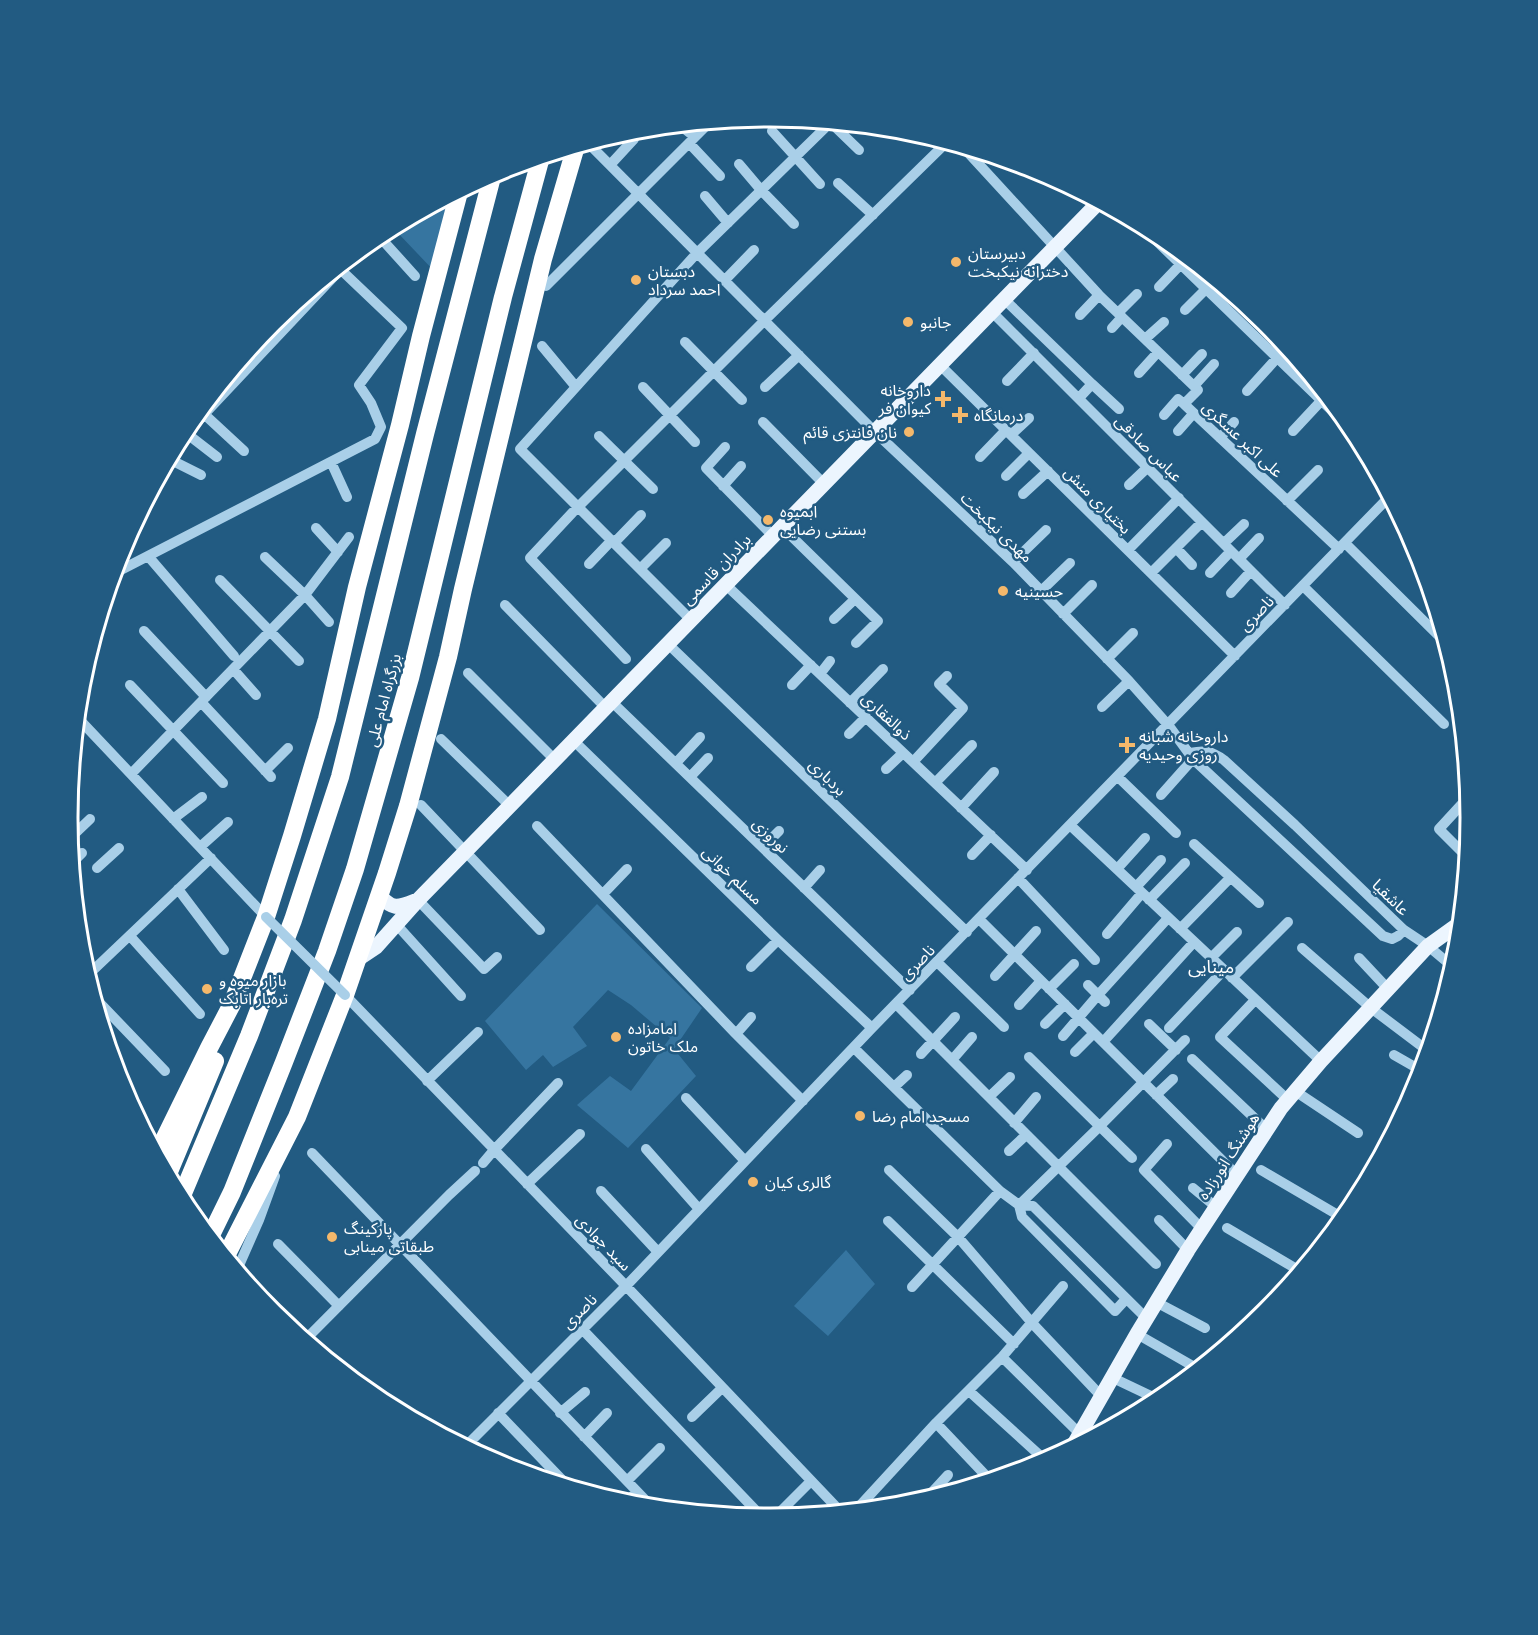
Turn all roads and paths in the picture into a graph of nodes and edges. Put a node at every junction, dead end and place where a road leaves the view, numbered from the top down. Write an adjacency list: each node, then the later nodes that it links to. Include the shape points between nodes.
1 (823, 129): 12 (street)
2 (702, 130): 7 (street)
3 (838, 130): 10 (street)
4 (685, 131): 7 (street)
5 (772, 131): 12 (street)
6 (633, 140): 15 (street)
7 (692, 140): 17 (street); 22 (street)
8 (941, 148): 26 (street)
9 (594, 149): 15 (street, مهدی نیکبخت)
10 (859, 150)
11 (573, 155): 250 (highway, via 540,271 446,667)
12 (796, 156): 19 (street); 21 (street)
13 (974, 158): 30 (street, علی اکبر عسگری)
14 (739, 164): 21 (street)
15 (610, 165): 22 (street, مهدی نیکبخت)
16 (539, 166): 374 (highway, بزرگراه امام علی, via 410,678 355,869 284,1062)
17 (720, 176)
18 (838, 183): 26 (street)
19 (820, 184)
20 (490, 186): 363 (highway, بزرگراه امام علی, via 340,777 283,947)
21 (761, 190): 27 (street); 28 (street)
22 (638, 194): 32 (street, مهدی نیکبخت); 38 (street)
23 (705, 196): 27 (street)
24 (456, 202): 253 (highway, via 327,719)
25 (1093, 208): 30 (main road, برادران قاسمی)
26 (873, 215): 49 (street)
27 (728, 223): 32 (street)
28 (794, 225)
29 (385, 243): 36 (street)
30 (1055, 246): 42 (street, علی اکبر عسگری); 43 (main road, برادران قاسمی)
31 (754, 250): 37 (street)
32 (697, 253): 37 (street, مهدی نیکبخت); 71 (street)
33 (1170, 255): 34 (street)
34 (1180, 265): 39 (street); 40 (street)
35 (344, 272): 102 (street, via 402,328 359,385 381,427 375,439)
36 (415, 276)
37 (724, 281): 49 (street, مهدی نیکبخت)
38 (546, 286)
39 (1159, 287)
40 (1206, 289): 44 (street); 61 (street)
41 (1137, 294): 47 (street)
42 (1099, 295): 46 (street); 47 (street, علی اکبر عسگری)
43 (1004, 299): 45 (main road, برادران قاسمی); 69 (street)
44 (1185, 310)
45 (992, 312): 58 (street, عباس صادقی); 63 (main road, برادران قاسمی)
46 (1080, 315)
47 (1120, 315): 51 (street); 52 (street, علی اکبر عسگری)
48 (288, 321): 56 (street)
49 (764, 321): 60 (street, مهدی نیکبخت); 65 (street)
50 (1164, 322): 52 (street)
51 (1112, 328)
52 (1146, 339): 57 (street, علی اکبر عسگری)
53 (685, 342): 65 (street)
54 (264, 346): 56 (street)
55 (542, 346): 71 (street)
56 (267, 348): 64 (street)
57 (1158, 352): 66 (street); 67 (street, علی اکبر عسگری)
58 (1034, 353): 68 (street); 76 (street, عباس صادقی)
59 (1202, 354): 67 (street)
60 (799, 355): 73 (street); 90 (street, مهدی نیکبخت)
61 (1277, 358): 74 (street); 75 (street)
62 (1214, 364): 70 (street)
63 (940, 365): 90 (main road, برادران قاسمی); 91 (street, بختیاری منش)
64 (243, 370)
65 (714, 372): 77 (street); 83 (street)
66 (1138, 373)
67 (1182, 375): 70 (street, علی اکبر عسگری)
68 (1007, 381)
69 (1092, 384): 76 (street); 80 (street)
70 (1194, 386): 79 (street, علی اکبر عسگری, via 1198,390)
71 (576, 387): 119 (street, via 520,449)
72 (643, 387): 83 (street)
73 (765, 387)
74 (1247, 391)
75 (1317, 397)
76 (1079, 398): 105 (street, عباس صادقی)
77 (742, 400)
78 (1321, 401): 89 (street)
79 (1185, 404): 82 (street, علی اکبر عسگری); 84 (street, via 1178,399)
80 (1119, 410)
81 (210, 412): 97 (street)
82 (1193, 414): 88 (street); 93 (street, علی اکبر عسگری)
83 (670, 415): 95 (street); 101 (street)
84 (1164, 415)
85 (1029, 418): 91 (street)
86 (763, 422): 110 (street)
87 (1234, 422): 93 (street)
88 (1178, 431)
89 (1293, 431)
90 (875, 432): 110 (main road, برادران قاسمی); 138 (street, مهدی نیکبخت)
91 (1009, 432): 98 (street, بختیاری منش); 100 (street)
92 (598, 436): 101 (street)
93 (1220, 438): 117 (street, علی اکبر عسگری)
94 (190, 441): 99 (street)
95 (695, 442)
96 (725, 447): 112 (street, via 706,468)
97 (244, 451)
98 (1029, 453): 107 (street, بختیاری منش); 109 (street)
99 (217, 457)
100 (980, 457)
101 (625, 460): 113 (street); 119 (street)
102 (332, 462): 115 (street); 135 (street)
103 (177, 463): 108 (street)
104 (741, 466): 112 (street)
105 (1148, 467): 111 (street); 116 (street, عباس صادقی)
106 (1318, 470): 117 (street)
107 (1048, 471): 114 (street); 133 (street, بختیاری منش)
108 (201, 475)
109 (1006, 476)
110 (824, 484): 125 (main road, برادران قاسمی)
111 (1129, 485)
112 (723, 486): 125 (street)
113 (653, 489)
114 (1023, 494)
115 (347, 497)
116 (1179, 498): 121 (street, عباس صادقی); 133 (street)
117 (1287, 501): 130 (street, علی اکبر عسگری)
118 (1384, 502): 130 (street, ناصری)
119 (578, 507): 128 (street); 169 (street, via 530,558)
120 (641, 515): 128 (street)
121 (1202, 522): 131 (street, عباس صادقی); 132 (street)
122 (1244, 524): 131 (street)
123 (316, 528): 134 (street)
124 (1046, 530): 138 (street)
125 (778, 532): 148 (main road, برادران قاسمی); 154 (street)
126 (349, 537): 134 (street)
127 (1259, 538): 137 (street)
128 (613, 542): 140 (street); 143 (street)
129 (666, 543): 143 (street)
130 (1342, 546): 150 (street, ناصری); 163 (street, علی اکبر عسگری)
131 (1227, 547): 137 (street, عباس صادقی); 146 (street)
132 (1176, 548): 141 (street); 145 (street)
133 (1128, 550): 145 (street, بختیاری منش)
134 (338, 552): 153 (street)
135 (148, 556): 142 (street); 167 (street)
136 (265, 557): 153 (street)
137 (1239, 559): 144 (street, عباس صادقی)
138 (1013, 562): 151 (street, مهدی نیکبخت)
139 (1070, 563): 151 (street)
140 (589, 564)
141 (1192, 565)
142 (125, 568)
143 (640, 569): 158 (street)
144 (1251, 571): 152 (street); 156 (street, عباس صادقی)
145 (1151, 573): 168 (street, بختیاری منش)
146 (1210, 573)
147 (220, 580): 162 (street)
148 (726, 585): 158 (main road, برادران قاسمی); 173 (street, ذوالفقاری)
149 (1092, 585): 157 (street)
150 (1303, 586): 156 (street, ناصری); 188 (street)
151 (1040, 592): 157 (street, مهدی نیکبخت)
152 (1231, 593)
153 (305, 595): 160 (street); 162 (street)
154 (855, 599): 159 (street); 165 (street, via 878,621)
155 (505, 605): 185 (street, نوروزی)
156 (1285, 605): 168 (street, ناصری)
157 (1063, 614): 170 (street, مهدی نیکبخت)
158 (691, 620): 166 (main road, برادران قاسمی)
159 (834, 620)
160 (329, 622)
161 (144, 631): 183 (street)
162 (270, 631): 171 (street); 174 (street)
163 (1434, 632)
164 (1133, 633): 170 (street)
165 (856, 643)
166 (668, 644): 185 (main road, برادران قاسمی); 263 (street, بردباری)
167 (234, 656)
168 (1235, 656): 190 (street, ناصری)
169 (626, 659)
170 (1107, 659): 179 (street, مهدی نیکبخت)
171 (299, 661)
172 (830, 661): 177 (street)
173 (811, 665): 177 (street, ذوالفقاری); 181 (street)
174 (233, 669): 182 (street); 183 (street)
175 (883, 669): 184 (street)
176 (468, 674): 201 (street)
177 (820, 674): 184 (street, ذوالفقاری)
178 (947, 676): 202 (street, via 939,684 963,708)
179 (1129, 681): 186 (street); 190 (street, مهدی نیکبخت)
180 (130, 685): 191 (street)
181 (792, 685)
182 (256, 695)
183 (203, 700): 191 (street); 197 (street, via 268,774)
184 (850, 703): 187 (street, ذوالفقاری)
185 (609, 705): 195 (main road, برادران قاسمی); 203 (street, نوروزی)
186 (1102, 707)
187 (866, 717): 192 (street); 198 (street, ذوالفقاری)
188 (1444, 724)
189 (84, 725): 206 (street, سید جوادی)
190 (1168, 726): 199 (street, عاشقیا); 208 (street, ناصری)
191 (174, 730): 206 (street); 209 (street)
192 (849, 734)
193 (700, 737): 203 (street)
194 (441, 739): 214 (street)
195 (574, 741): 201 (main road, برادران قاسمی); 267 (street, مسلم خوانی)
196 (972, 745): 210 (street)
197 (288, 748)
198 (903, 753): 202 (street, ذوالفقاری); 204 (street)
199 (1191, 756): 211 (street); 260 (street, عاشقیا, via 1204,750 1237,770); 260 (street, عاشقیا, via 1383,936 1392,939)
200 (708, 759): 207 (street)
201 (555, 760): 214 (main road, برادران قاسمی)
202 (913, 762): 210 (street, ذوالفقاری)
203 (676, 763): 207 (street, نوروزی)
204 (886, 770)
205 (994, 772): 216 (street)
206 (131, 774): 218 (street, سید جوادی)
207 (690, 777): 229 (street, نوروزی)
208 (1118, 777): 220 (street, ناصری); 224 (street)
209 (223, 783)
210 (935, 783): 216 (street, ذوالفقاری)
211 (1161, 795)
212 (202, 797): 218 (street)
213 (420, 805): 232 (street)
214 (510, 806): 232 (main road, برادران قاسمی)
215 (1460, 806): 231 (street, via 1439,828)
216 (961, 808): 225 (street, ذوالفقاری)
217 (90, 819): 222 (street)
218 (173, 819): 228 (street, سید جوادی)
219 (228, 822): 228 (street)
220 (1070, 825): 241 (street); 243 (street, ناصری)
221 (537, 826): 249 (street)
222 (78, 830)
223 (778, 831): 229 (street)
224 (1176, 833)
225 (991, 835): 234 (street); 243 (street, ذوالفقاری)
226 (1145, 838): 241 (street)
227 (1194, 844): 245 (street)
228 (200, 846): 236 (street, سید جوادی)
229 (763, 847): 246 (street, نوروزی)
230 (119, 848): 239 (street)
231 (1459, 849)
232 (466, 852): 251 (main road, برادران قاسمی); 259 (street)
233 (82, 853): 235 (street)
234 (972, 855)
235 (79, 856)
236 (210, 858): 247 (street); 253 (street, سید جوادی)
237 (1161, 860): 248 (street)
238 (1185, 863): 248 (street)
239 (97, 868)
240 (627, 869): 249 (street)
241 (1117, 869): 248 (street)
242 (820, 870): 246 (street)
243 (1027, 870): 244 (street, ناصری)
244 (1018, 878): 255 (street, ناصری); 277 (street)
245 (1230, 878): 252 (street); 258 (street)
246 (804, 888): 289 (street, نوروزی)
247 (178, 889): 266 (street); 271 (street)
248 (1142, 893): 254 (street); 265 (street)
249 (603, 894): 311 (street)
250 (379, 895): 251 (main road, via 398,908); 276 (highway)
251 (418, 900): 257 (main road, برادران قاسمی); 273 (street, via 484,969)
252 (1259, 903)
253 (266, 917): 290 (street, سید جوادی, bridge); 294 (highway)
254 (1168, 918): 258 (street); 292 (street)
255 (979, 919): 263 (street, ناصری); 272 (street)
256 (1288, 922): 285 (street)
257 (396, 924): 276 (main road, برادران قاسمی, via 376,947); 291 (street)
258 (1180, 929): 268 (street)
259 (540, 930)
260 (1404, 930): 269 (street)
261 (1451, 930): 269 (main road, هوشنگ انورزاده)
262 (1036, 931): 272 (street)
263 (967, 932): 279 (street, ناصری)
264 (1237, 932): 274 (street)
265 (1107, 934)
266 (130, 936): 282 (street); 300 (street)
267 (778, 939): 281 (street); 307 (street, مسلم خوانی)
268 (1194, 942): 274 (street); 316 (street)
269 (1428, 946): 278 (street); 288 (main road, هوشنگ انورزاده)
270 (1302, 948): 298 (street)
271 (224, 950)
272 (1015, 955): 284 (street); 286 (street)
273 (497, 957)
274 (1211, 958): 283 (street)
275 (1359, 958): 288 (street)
276 (357, 959): 290 (highway)
277 (1095, 960)
278 (1445, 960)
279 (937, 962): 289 (street, ناصری); 306 (street)
280 (1074, 964): 286 (street)
281 (751, 967)
282 (95, 969)
283 (1224, 970): 285 (street); 308 (street)
284 (995, 976)
285 (1232, 978): 293 (street)
286 (1045, 985): 296 (street); 297 (street)
287 (1088, 985): 292 (street)
288 (1388, 989): 298 (main road, هوشنگ انورزاده)
289 (910, 990): 295 (street, ناصری)
290 (345, 995): 332 (street, سید جوادی); 342 (highway)
291 (461, 996)
292 (1102, 998): 303 (street)
293 (1256, 1000): 326 (street); 337 (street, via 1220,1037)
294 (232, 1004): 350 (highway); 357 (highway, via 218,1054)
295 (896, 1004): 307 (street, ناصری); 315 (street)
296 (1065, 1004): 303 (street); 304 (street)
297 (1019, 1005)
298 (1371, 1008): 317 (street); 326 (main road, هوشنگ انورزاده)
299 (106, 1009): 328 (street)
300 (200, 1014)
301 (751, 1017): 311 (street)
302 (955, 1017): 315 (street)
303 (1078, 1018): 310 (street); 313 (street)
304 (1045, 1024)
305 (1149, 1024): 319 (street)
306 (1004, 1027)
307 (872, 1028): 318 (street, ناصری)
308 (1169, 1028)
309 (478, 1032): 332 (street)
310 (1094, 1033): 316 (street); 320 (street)
311 (736, 1034): 341 (street)
312 (972, 1036): 325 (street)
313 (1063, 1036)
314 (1185, 1040): 319 (street)
315 (933, 1042): 321 (street); 325 (street)
316 (1103, 1042): 333 (street)
317 (1421, 1045)
318 (854, 1048): 335 (street); 341 (street, ناصری)
319 (1176, 1050): 333 (street)
320 (1075, 1052)
321 (921, 1054)
322 (1394, 1055): 327 (street)
323 (1029, 1057): 344 (street)
324 (1192, 1059): 345 (street)
325 (952, 1060): 338 (street)
326 (1321, 1061): 337 (main road, هوشنگ انورزاده)
327 (1413, 1066)
328 (165, 1071)
329 (907, 1075): 335 (street)
330 (1010, 1077): 338 (street)
331 (1173, 1079): 336 (street)
332 (428, 1081): 352 (street, سید جوادی)
333 (1144, 1082): 336 (street); 344 (street)
334 (558, 1083): 352 (street)
335 (894, 1087): 366 (street)
336 (1156, 1095): 361 (street)
337 (1292, 1096): 345 (main road, هوشنگ انورزاده); 346 (street)
338 (989, 1097): 343 (street)
339 (1036, 1097): 343 (street)
340 (686, 1098): 356 (street)
341 (802, 1101): 356 (street, ناصری)
342 (297, 1117): 379 (highway); 382 (street)
343 (1014, 1123): 348 (street)
344 (1100, 1127): 355 (street); 358 (street)
345 (1267, 1131): 361 (main road, هوشنگ انورزاده)
346 (1358, 1133)
347 (580, 1134): 362 (street)
348 (1026, 1135): 353 (street); 358 (street)
349 (1167, 1144): 375 (street, via 1144,1170)
350 (162, 1146)
351 (646, 1149): 369 (street)
352 (494, 1150): 362 (street, سید جوادی); 378 (street)
353 (1009, 1151)
354 (312, 1154): 378 (street)
355 (1132, 1158)
356 (745, 1161): 369 (street, ناصری)
357 (172, 1165)
358 (1058, 1167): 367 (street); 383 (street)
359 (889, 1170): 376 (street)
360 (1262, 1170): 370 (street)
361 (1238, 1175): 368 (main road, هوشنگ انورزاده)
362 (527, 1184): 386 (street, سید جوادی)
363 (186, 1187)
364 (1193, 1188): 368 (street)
365 (601, 1191): 381 (street)
366 (1000, 1191): 367 (street); 376 (street)
367 (1019, 1205): 389 (street, via 1033,1206); 389 (street, via 1022,1217 1115,1311)
368 (1216, 1208): 375 (main road, هوشنگ انورزاده)
369 (699, 1209): 381 (street, ناصری)
370 (1335, 1213)
371 (1159, 1220): 380 (street)
372 (888, 1221): 384 (street)
373 (1227, 1228): 385 (street)
374 (214, 1229)
375 (1202, 1229): 380 (main road, هوشنگ انورزاده)
376 (957, 1237): 384 (street); 393 (street)
377 (278, 1245): 391 (street)
378 (400, 1245): 391 (street); 402 (street)
379 (230, 1249)
380 (1188, 1250): 390 (main road, هوشنگ انورزاده)
381 (658, 1252): 386 (street, ناصری)
382 (240, 1262)
383 (1156, 1264)
384 (933, 1265): 388 (street); 398 (street)
385 (1294, 1267)
386 (626, 1286): 395 (street, ناصری); 403 (street, سید جوادی)
387 (1063, 1286): 393 (street)
388 (912, 1287)
389 (1126, 1299): 392 (street)
390 (1156, 1302): 392 (main road, هوشنگ انورزاده); 394 (street)
391 (339, 1306): 397 (street)
392 (1146, 1318): 396 (main road, هوشنگ انورزاده)
393 (1032, 1323): 398 (street); 407 (street)
394 (1205, 1328)
395 (582, 1329): 402 (street, ناصری); 430 (street)
396 (1137, 1334): 400 (street); 401 (main road, هوشنگ انورزاده)
397 (310, 1335)
398 (1014, 1344): 399 (street)
399 (1002, 1357): 404 (street); 415 (street)
400 (1191, 1365)
401 (1113, 1378): 406 (street); 407 (main road, هوشنگ انورزاده)
402 (529, 1381): 408 (street, ناصری); 409 (street)
403 (722, 1388): 411 (street); 423 (street, سید جوادی)
404 (969, 1390): 412 (street); 418 (street)
405 (585, 1392): 409 (street)
406 (1148, 1395)
407 (1102, 1397): 413 (main road, هوشنگ انورزاده)
408 (498, 1413): 416 (street, ناصری); 420 (street)
409 (560, 1413): 414 (street)
410 (607, 1413): 414 (street)
411 (692, 1417)
412 (936, 1423): 419 (street); 428 (street)
413 (1080, 1434)
414 (584, 1437): 422 (street)
415 (1074, 1437)
416 (471, 1441)
417 (660, 1448): 422 (street)
418 (1038, 1454)
419 (984, 1474)
420 (558, 1475)
421 (948, 1475): 424 (street)
422 (627, 1481): 425 (street)
423 (811, 1481): 429 (street, سید جوادی); 431 (street)
424 (936, 1488)
425 (637, 1492): 426 (street); 427 (street)
426 (634, 1495)
427 (641, 1496)
428 (863, 1502)
429 (834, 1505)
430 (754, 1508)
431 (784, 1508)

